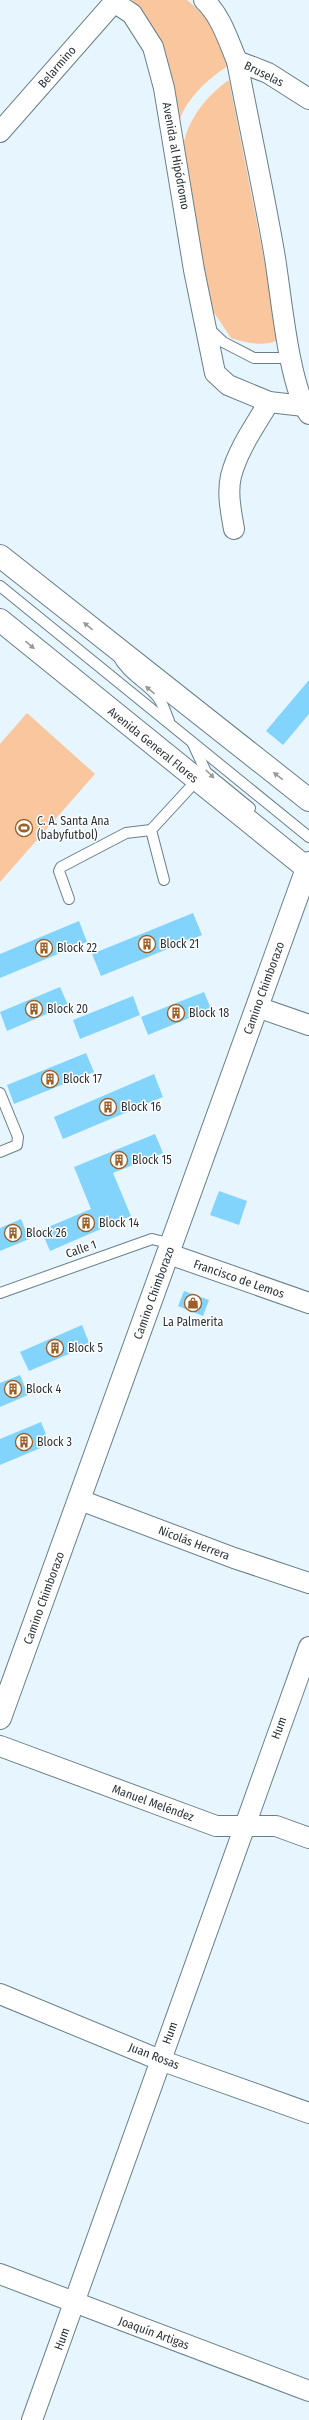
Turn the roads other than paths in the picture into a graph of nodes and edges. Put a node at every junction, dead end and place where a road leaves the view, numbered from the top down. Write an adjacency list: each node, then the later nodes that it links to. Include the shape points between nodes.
1 (204, 0): 3 (street, Bruselas, via 221,24)
2 (115, 1): 5 (street, Belarmino); 6 (street, Avenida al Hipódromo, via 132,14 153,47 164,88 194,270)
3 (237, 61): 4 (street, Bruselas, via 268,73); 7 (street, Avenida al Hipódromo, via 274,251)
4 (309, 99)
5 (0, 132)
6 (206, 326): 7 (lane, via 223,342 254,358); 8 (street, Avenida al Hipódromo, via 215,373 228,385)
7 (291, 358): 9 (street, Avenida al Hipódromo)
8 (269, 402): 9 (street, Avenida al Hipódromo); 10 (street, via 242,446 231,477 230,504)
9 (306, 410)
10 (234, 529)
11 (0, 556): 14 (street, one-way to 11)
12 (0, 586): 15 (lane, Avenida General Flores)
13 (0, 620): 17 (street, Avenida General Flores, one-way to 17)
14 (111, 644): 15 (lane, one-way to 14, via 162,703 155,694 123,668); 18 (street, one-way to 14)
15 (169, 723): 16 (lane, Avenida General Flores)
16 (191, 740): 20 (lane, Avenida General Flores); 21 (lane, Avenida General Flores, one-way to 21, via 206,772 287,839)
17 (197, 780): 19 (lane); 21 (street, Avenida General Flores)
18 (309, 800)
19 (151, 830): 22 (lane); 23 (lane, via 126,833 61,867 59,871)
20 (309, 837)
21 (308, 867): 24 (street, Camino Chimborazo)
22 (164, 880)
23 (69, 898)
24 (257, 1007): 25 (street); 28 (street, Camino Chimborazo)
25 (309, 1025)
26 (0, 1093): 27 (lane, via 18,1137 17,1145)
27 (0, 1152)
28 (171, 1249): 29 (lane, Calle 1, via 152,1239); 30 (street, Francisco de Lemos); 31 (street, Camino Chimborazo)
29 (0, 1293)
30 (309, 1304)
31 (80, 1500): 32 (street, Nicolás Herrera, via 234,1558); 34 (street, Camino Chimborazo)
32 (309, 1583)
33 (309, 1647): 36 (street, Hum)
34 (1, 1710)
35 (0, 1746): 36 (street, Manuel Meléndez, via 216,1826)
36 (244, 1826): 37 (street, Manuel Meléndez, via 276,1826); 39 (street, Hum)
37 (309, 1838)
38 (0, 1994): 39 (street, Juan Rosas)
39 (160, 2060): 40 (street, Juan Rosas); 42 (street, Hum)
40 (309, 2113)
41 (0, 2274): 42 (street, Joaquín Artigas)
42 (74, 2303): 43 (street, Joaquín Artigas); 44 (street, Hum)
43 (309, 2391)
44 (32, 2420)

